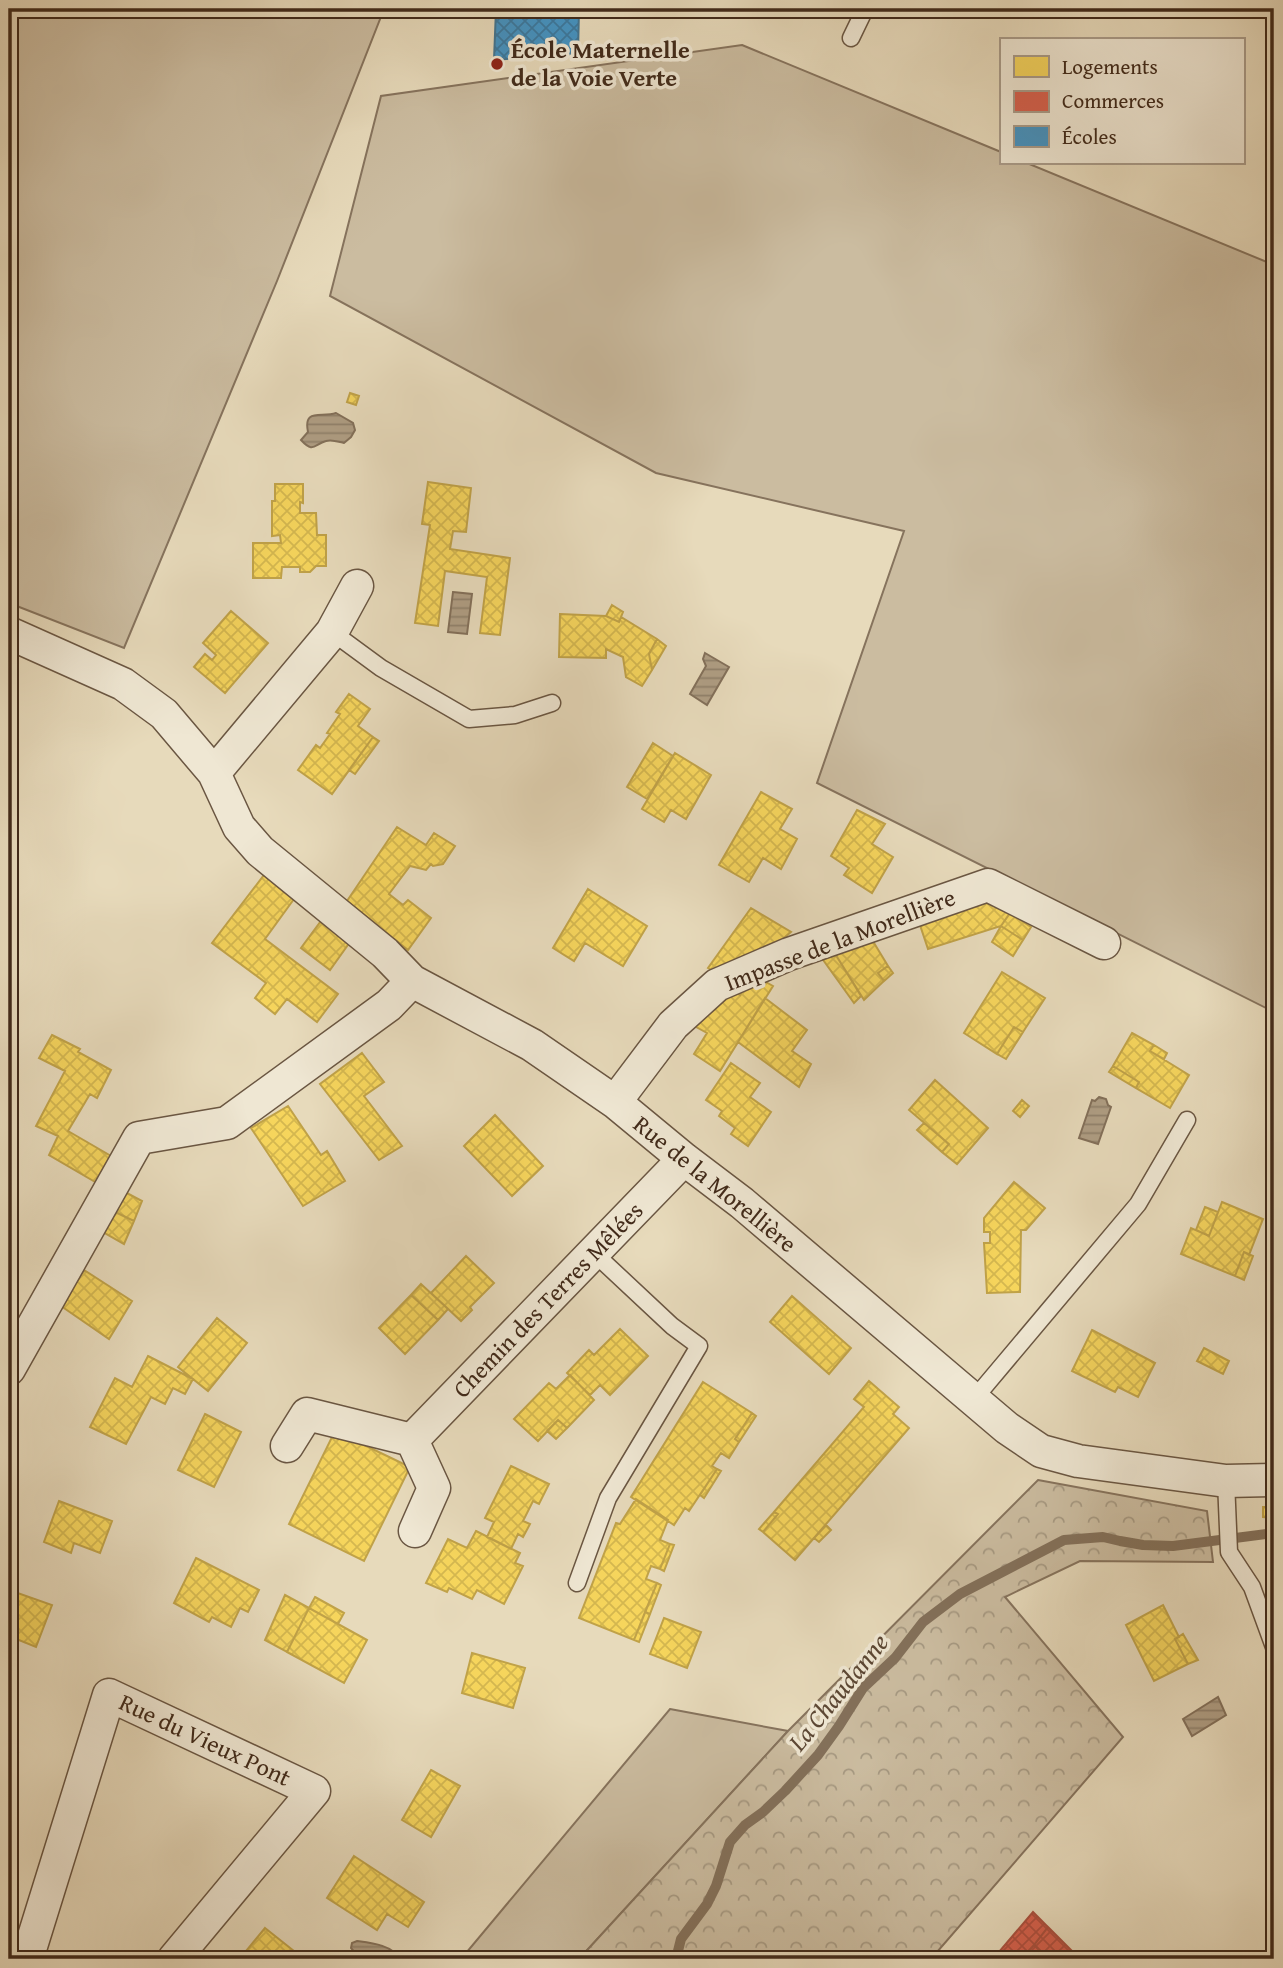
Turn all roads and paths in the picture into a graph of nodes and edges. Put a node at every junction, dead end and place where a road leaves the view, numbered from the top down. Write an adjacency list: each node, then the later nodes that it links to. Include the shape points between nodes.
1 (865, 9): 2 (lane)
2 (851, 38)
3 (357, 586): 4 (street)
4 (332, 632): 6 (lane, via 381,668 469,719 515,715); 7 (street)
5 (9, 633): 7 (street, Rue de la Morellière, via 123,684 164,714)
6 (552, 703)
7 (214, 773): 9 (street, Rue de la Morellière, via 239,827 260,851 385,953)
8 (1104, 943): 10 (street, Impasse de la Morellière, via 988,885 789,954 717,985 673,1025)
9 (412, 981): 10 (street, Rue de la Morellière, via 533,1045); 14 (street, via 389,1005 227,1123 139,1138)
10 (615, 1102): 12 (street, Rue de la Morellière)
11 (1186, 1119): 15 (lane, via 1138,1204)
12 (684, 1159): 13 (street, Chemin des Terres Mêlées); 15 (street, Rue de la Morellière)
13 (594, 1252): 16 (street, Chemin des Terres Mêlées); 21 (lane, via 699,1346 608,1498)
14 (9, 1369)
15 (974, 1399): 19 (street, Rue de la Morellière, via 1041,1451 1078,1461)
16 (412, 1440): 17 (street, via 307,1414); 20 (street, via 434,1488)
17 (287, 1446)
18 (1274, 1480): 19 (street, Rue de la Morellière)
19 (1226, 1481): 22 (lane, via 1229,1552 1252,1587)
20 (415, 1531)
21 (577, 1583)
22 (1274, 1647)
23 (27, 1959): 24 (street, Rue du Vieux Pont, via 109,1695 314,1791)
24 (174, 1959)

